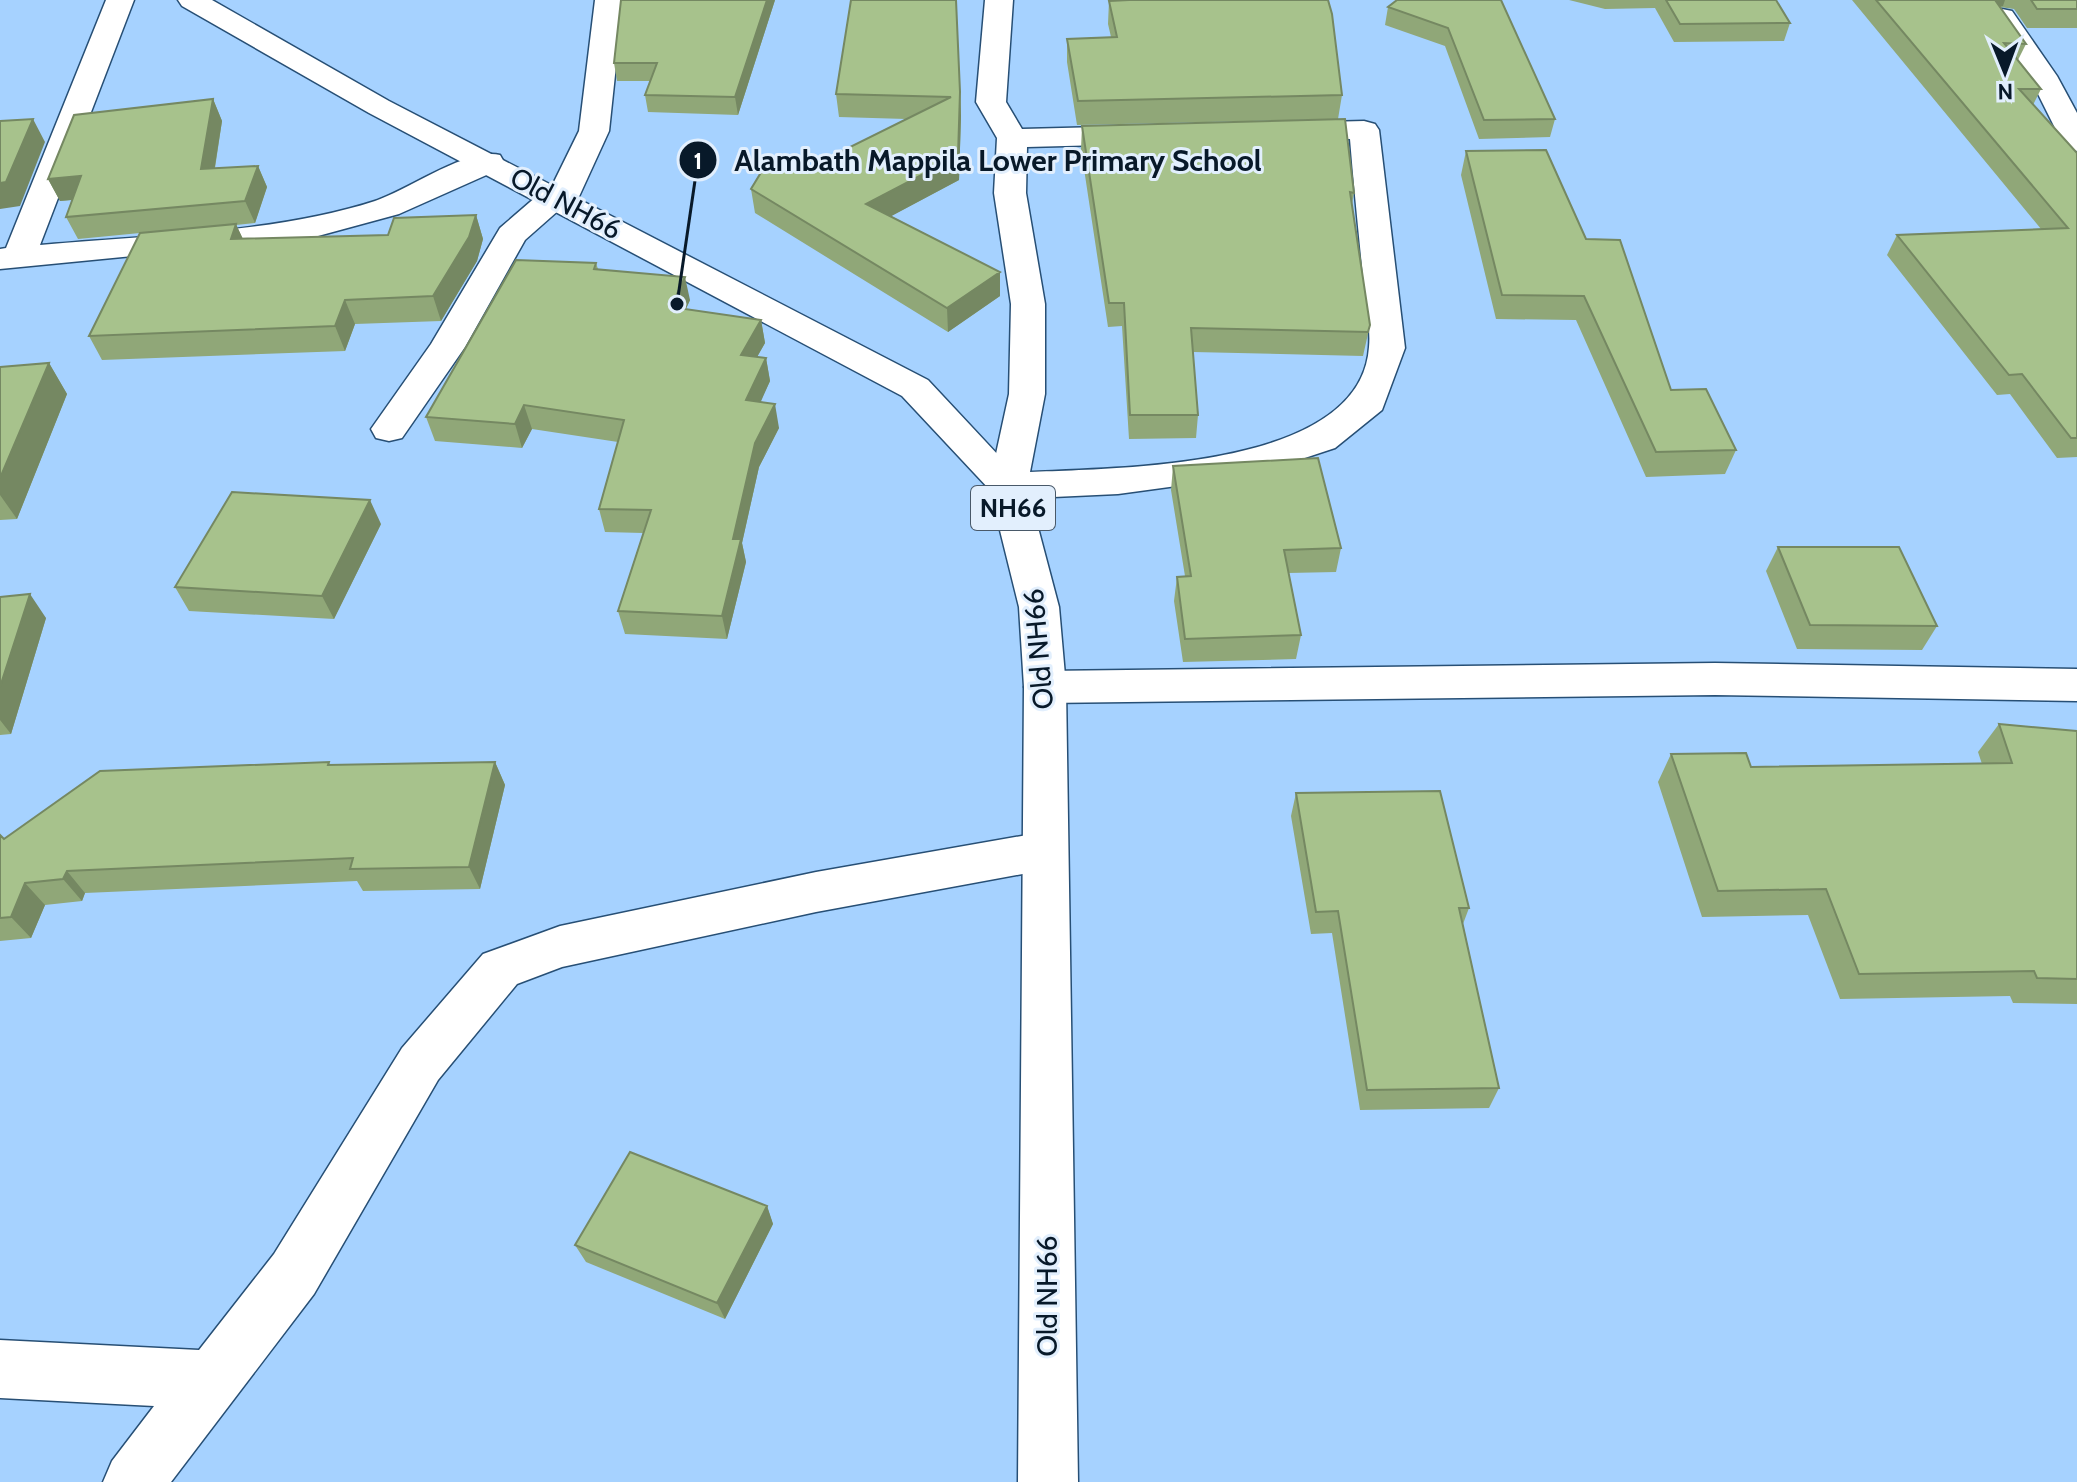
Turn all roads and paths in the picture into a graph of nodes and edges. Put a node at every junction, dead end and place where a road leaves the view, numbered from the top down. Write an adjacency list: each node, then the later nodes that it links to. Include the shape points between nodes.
1 (120, 0): 12 (street)
2 (192, 0): 10 (street, Old NH66 / NH66, via 379,107)
3 (609, 0): 11 (street, via 594,131)
4 (999, 0): 8 (street, via 991,102)
5 (2002, 17): 9 (street, via 2043,76)
6 (1257, 132): 14 (street, via 1364,130 1387,348 1369,402 1322,439 1250,463 1118,481)
7 (1165, 134): 8 (street)
8 (1012, 138): 14 (street, via 1010,193 1028,304 1027,394)
9 (2077, 142)
10 (489, 162): 11 (street, Old NH66 / NH66); 12 (street, via 388,207 307,229)
11 (558, 199): 13 (street, via 512,235 447,347); 14 (street, Old NH66 / NH66, via 915,388)
12 (10, 258)
13 (389, 429)
14 (1008, 486): 16 (street, Old NH66 / NH66, via 1039,607)
15 (2077, 685): 16 (street, via 1715,679)
16 (1045, 687): 17 (street, Old NH66 / NH66)
17 (1044, 851): 19 (street, via 816,892 560,947 500,969 420,1064 294,1274); 21 (street, Old NH66 / NH66)
18 (0, 1369): 19 (street)
19 (212, 1380): 20 (street)
20 (133, 1482)
21 (1048, 1482)

